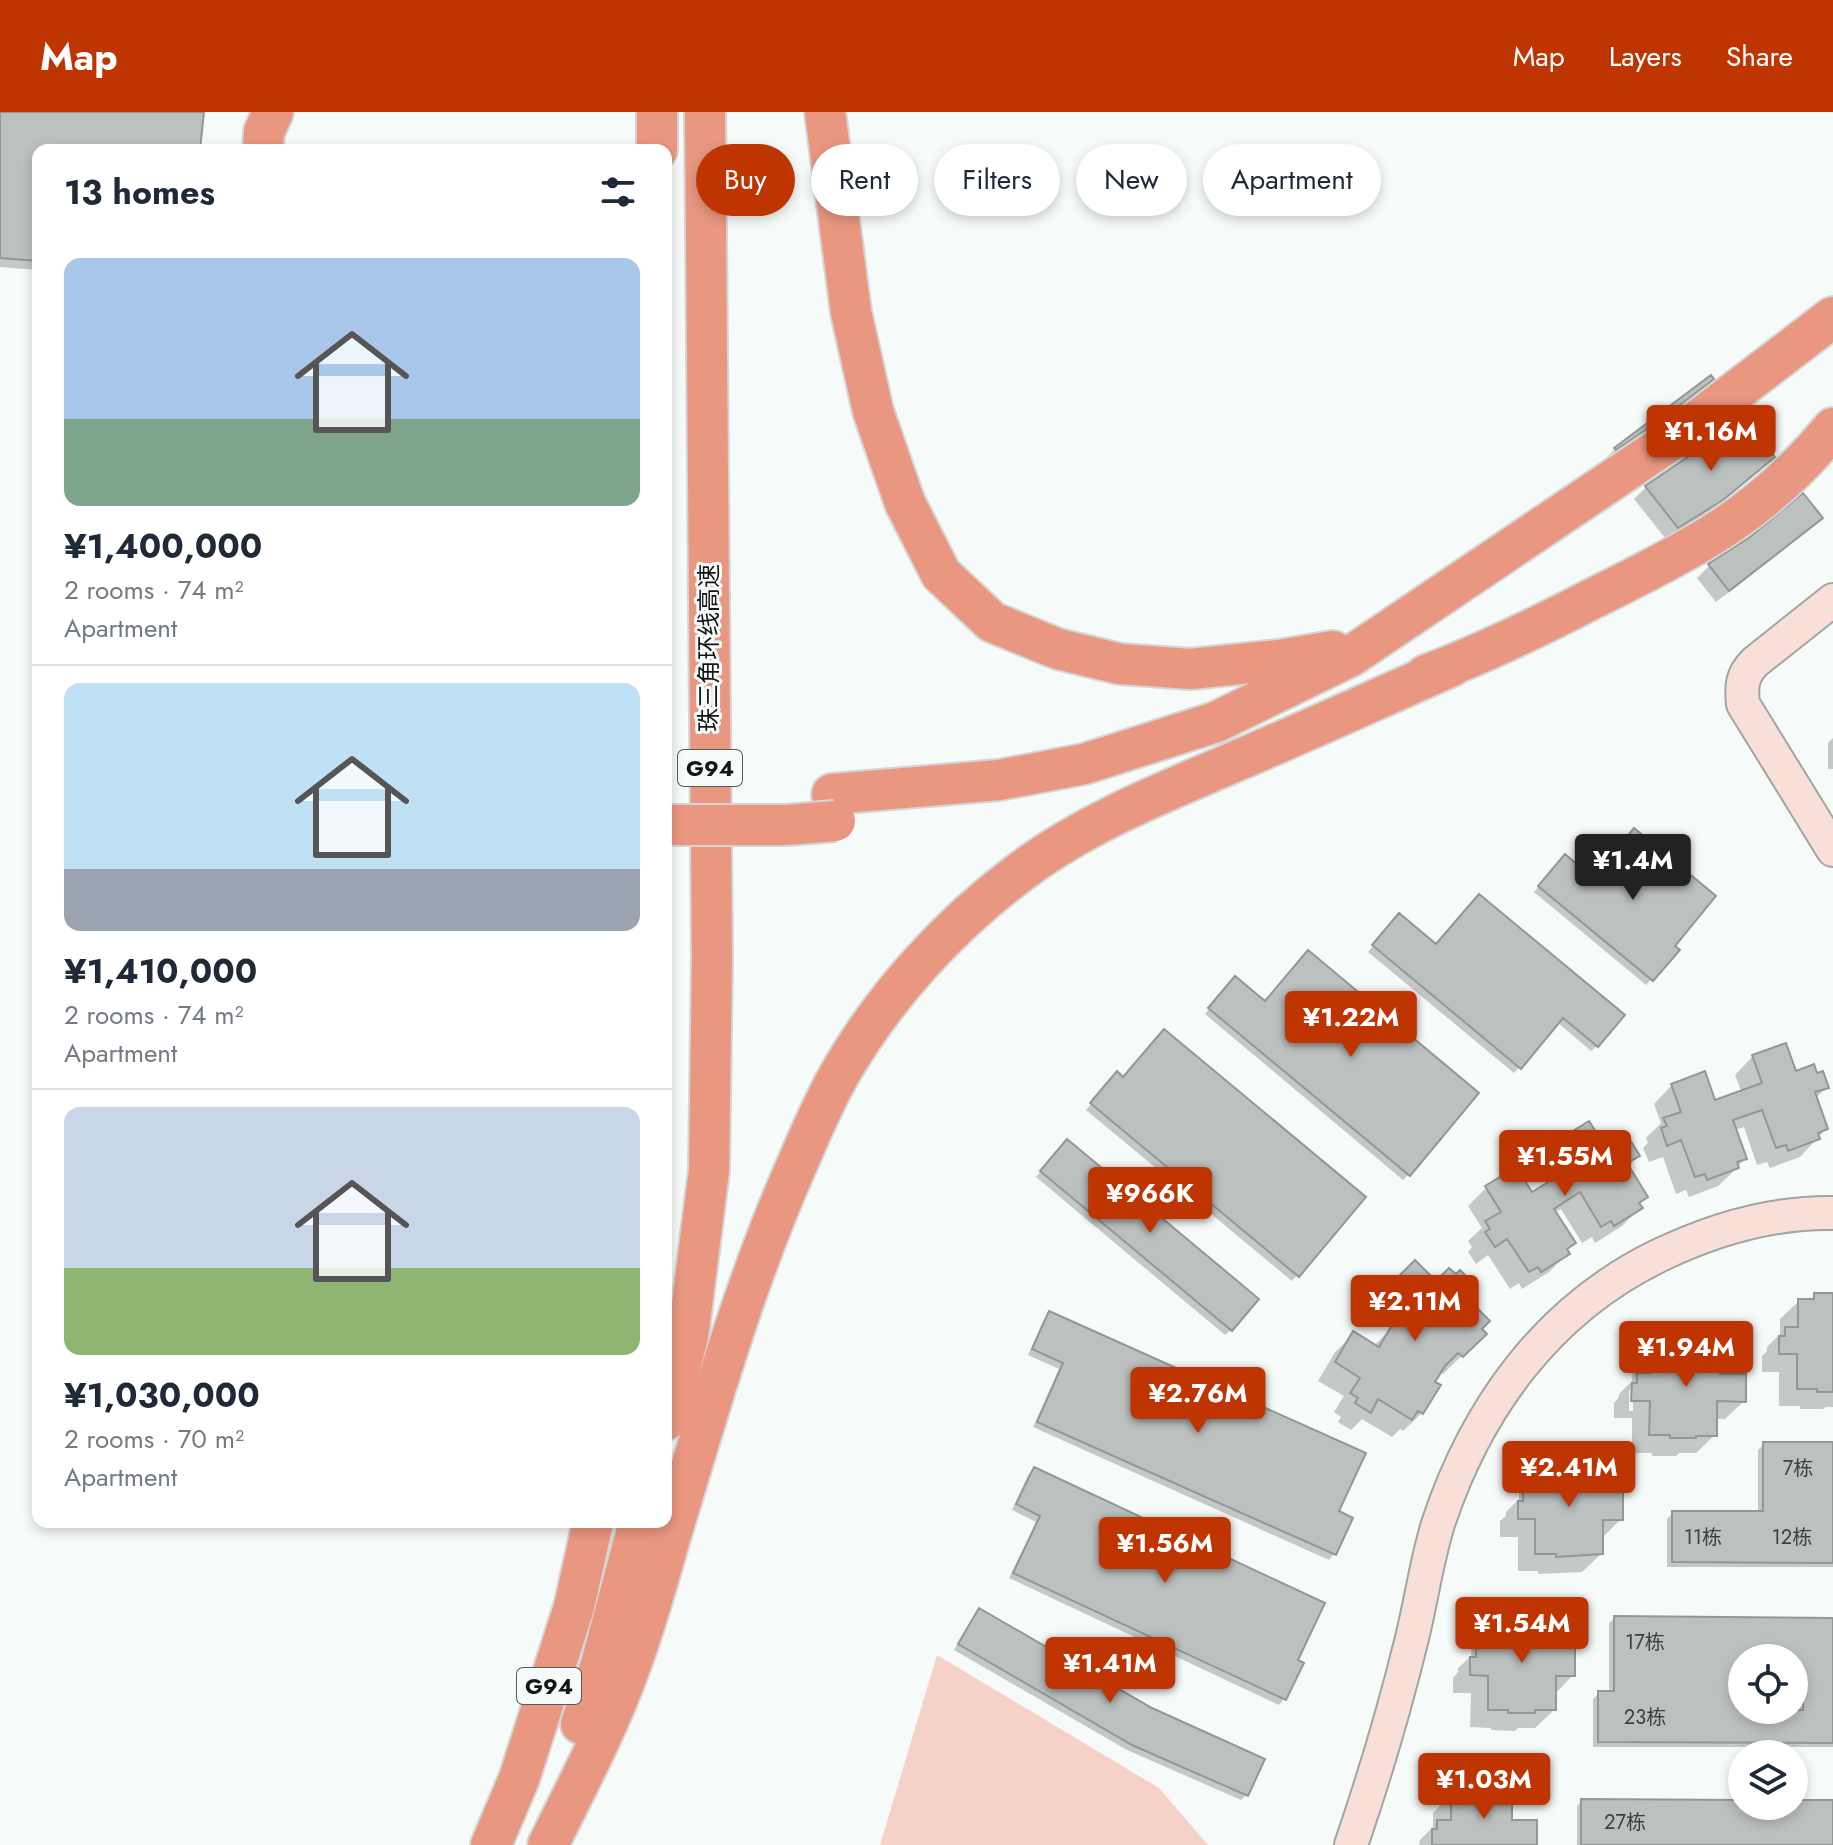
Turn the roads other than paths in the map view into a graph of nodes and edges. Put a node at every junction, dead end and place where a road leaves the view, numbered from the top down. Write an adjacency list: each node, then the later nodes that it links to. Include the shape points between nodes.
1 (273, 112): 5 (highway)
2 (657, 112): 6 (highway)
3 (705, 112): 19 (highway, 珠三角环线高速 / G94, via 709,1170 688,1337)
4 (825, 112): 11 (highway, via 851,312 873,411 905,503 941,574 992,622 1058,649 1120,664 1191,669)
5 (263, 144)
6 (657, 144)
7 (1833, 317): 11 (highway, via 1676,437)
8 (1833, 428): 12 (highway, via 1780,483 1702,541)
9 (1833, 600): 13 (street, via 1747,671 1743,704)
10 (1833, 623): 13 (street, via 1762,680 1754,707)
11 (1369, 644): 15 (highway, via 1216,722 1084,764)
12 (1452, 666): 15 (highway, via 1246,740 1088,784 1002,800); 24 (highway, via 1087,830 1024,869 971,913 875,1020 839,1075 776,1214 727,1348 629,1671)
13 (1763, 739): 17 (street)
14 (672, 799): 15 (highway)
15 (833, 808): 16 (highway, bridge, via 786,825)
16 (672, 825)
17 (1833, 850)
18 (1833, 1213): 25 (street, via 1777,1217 1683,1244 1597,1291 1526,1359 1480,1428 1442,1513 1392,1719)
19 (672, 1397)
20 (592, 1528): 22 (highway, G94, via 574,1607 519,1779)
21 (637, 1528): 23 (highway, G94, via 602,1661)
22 (491, 1845)
23 (539, 1845)
24 (548, 1845)
25 (1351, 1845)

